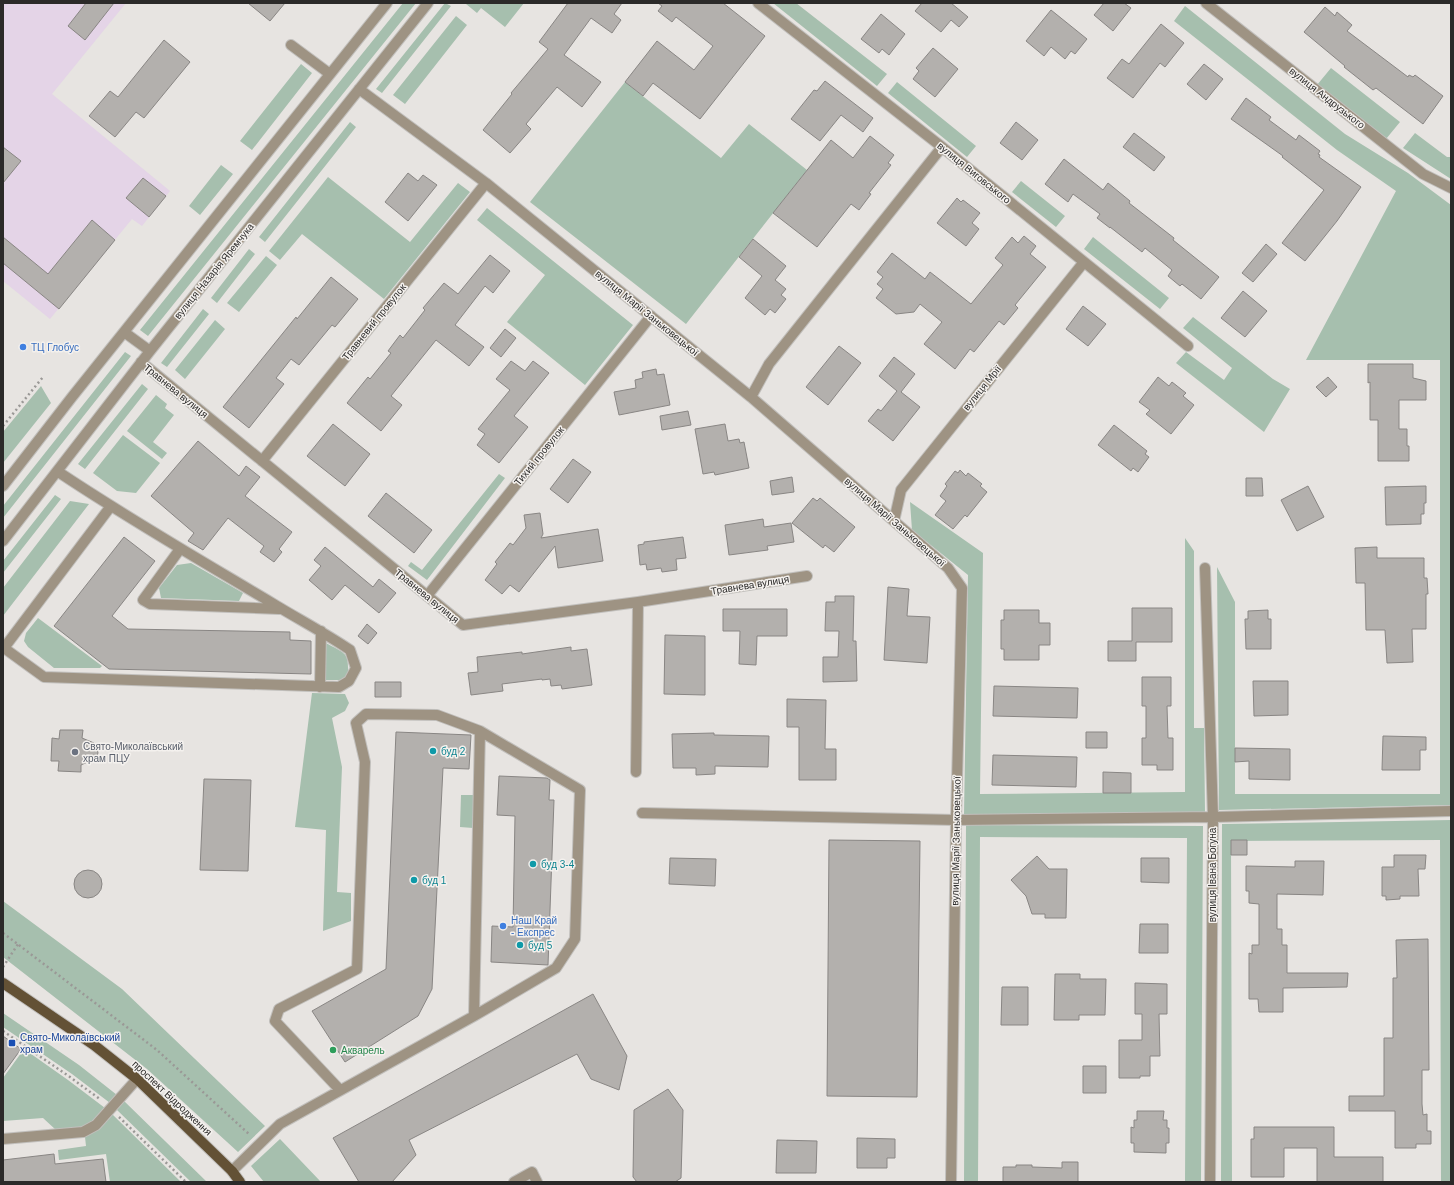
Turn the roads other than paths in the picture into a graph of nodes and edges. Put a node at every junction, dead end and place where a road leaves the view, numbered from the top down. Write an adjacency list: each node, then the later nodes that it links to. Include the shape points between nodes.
1 (387, 3): 6 (street)
2 (428, 3): 7 (street, вулиця Назарія Яремчука)
3 (758, 3): 8 (street, вулиця Виговського)
4 (1206, 3): 10 (street, вулиця Андрузького, via 1423,174)
5 (291, 44): 6 (street)
6 (330, 74): 13 (street)
7 (359, 89): 9 (street, вулиця Марії Заньковецької); 15 (street, вулиця Назарія Яремчука)
8 (942, 147): 11 (street, вулиця Виговського); 17 (street, via 769,364)
9 (486, 183): 12 (street, вулиця Марії Заньковецької); 18 (street, Травневий провулок)
10 (1451, 188)
11 (1084, 262): 14 (street, вулиця Виговського); 22 (street, вулиця Мрії, via 901,490)
12 (651, 316): 17 (street, вулиця Марії Заньковецької); 27 (street, Тихий провулок)
13 (124, 332): 15 (street); 20 (street)
14 (1188, 346)
15 (150, 351): 16 (street, вулиця Назарія Яремчука)
16 (141, 362): 18 (street, Травнева вулиця); 19 (street, вулиця Назарія Яремчука)
17 (751, 397): 22 (street, вулиця Марії Заньковецької)
18 (262, 461): 27 (street, Травнева вулиця)
19 (58, 472): 21 (street); 23 (street, вулиця Назарія Яремчука)
20 (3, 486)
21 (111, 506): 24 (street); 31 (street)
22 (894, 521): 38 (street, вулиця Марії Заньковецької, via 948,568 962,588)
23 (3, 541)
24 (180, 549): 29 (street); 29 (street, via 144,600 150,604)
25 (1205, 568): 37 (street, вулиця Івана Богуна)
26 (807, 576): 28 (street, Травнева вулиця)
27 (427, 596): 28 (street, Травнева вулиця, via 463,625)
28 (638, 602): 34 (street)
29 (281, 609): 30 (street)
30 (321, 631): 32 (street); 32 (street, via 350,650 356,668 350,681 339,687)
31 (4, 648): 32 (street, via 44,678)
32 (320, 687)
33 (480, 731): 40 (street); 40 (street, via 580,790 575,939 556,968); 42 (street, via 438,715 366,714 356,723 365,762 357,969 279,1009 275,1021)
34 (636, 772)
35 (1451, 812): 37 (street)
36 (642, 813): 38 (street)
37 (1213, 817): 38 (street); 49 (street, вулиця Івана Богуна)
38 (956, 820): 48 (street, вулиця Марії Заньковецької)
39 (3, 983): 41 (main road, проспект Відродження, via 94,1045)
40 (474, 1016): 42 (street)
41 (137, 1079): 43 (street, via 96,1125 83,1132); 44 (main road, проспект Відродження)
42 (340, 1090): 44 (street, via 280,1124)
43 (3, 1139)
44 (232, 1171): 46 (main road, проспект Відродження)
45 (520, 1180): 47 (street, via 532,1172)
46 (240, 1182)
47 (537, 1182)
48 (951, 1182)
49 (1210, 1182)

